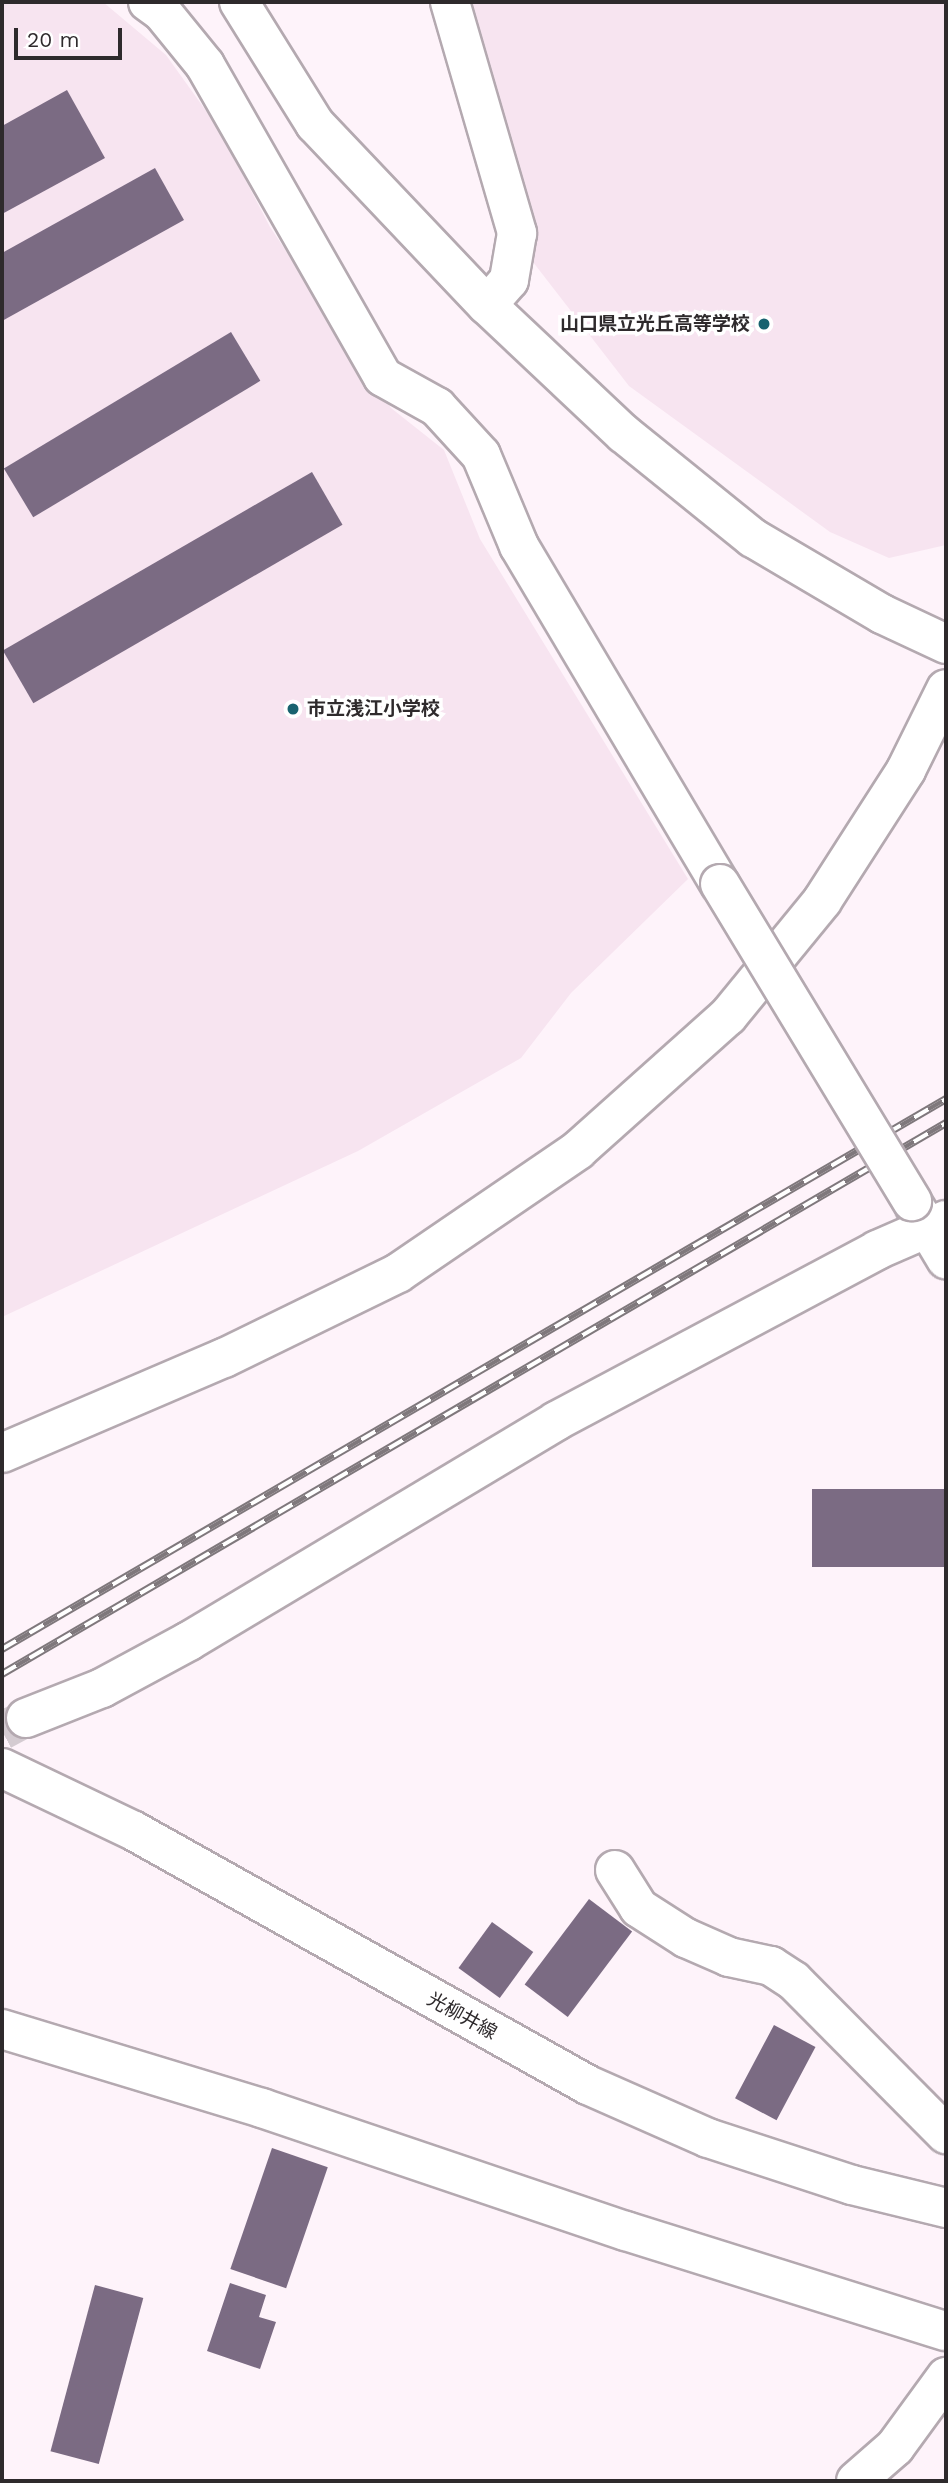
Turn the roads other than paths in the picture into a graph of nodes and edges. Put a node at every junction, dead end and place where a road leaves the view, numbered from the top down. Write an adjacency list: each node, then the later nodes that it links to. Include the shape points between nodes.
1 (148, 2): 7 (street, bridge, via 162,12 205,65 383,377 437,407 481,455 519,546 720,884)
2 (239, 2): 4 (street, via 315,124)
3 (450, 2): 4 (street, via 517,233 509,280)
4 (487, 305): 5 (street, via 624,434 753,538 882,614)
5 (946, 644)
6 (946, 689): 8 (street, via 906,770 822,901 728,1016 578,1150 398,1273 224,1359)
7 (933, 1227): 9 (street, via 877,1250 556,1421 178,1647 102,1688)
8 (2, 1452)
9 (26, 1718)
10 (2, 1768): 14 (street, 光柳井線, via 134,1831 588,2085 708,2138 852,2185)
11 (615, 1870): 13 (street, via 639,1908 685,1938 771,1966 794,1981)
12 (2, 2029): 15 (street, via 262,2108 626,2231)
13 (946, 2134)
14 (946, 2207)
15 (946, 2332)
16 (946, 2377): 17 (street, via 895,2448)
17 (856, 2481)

